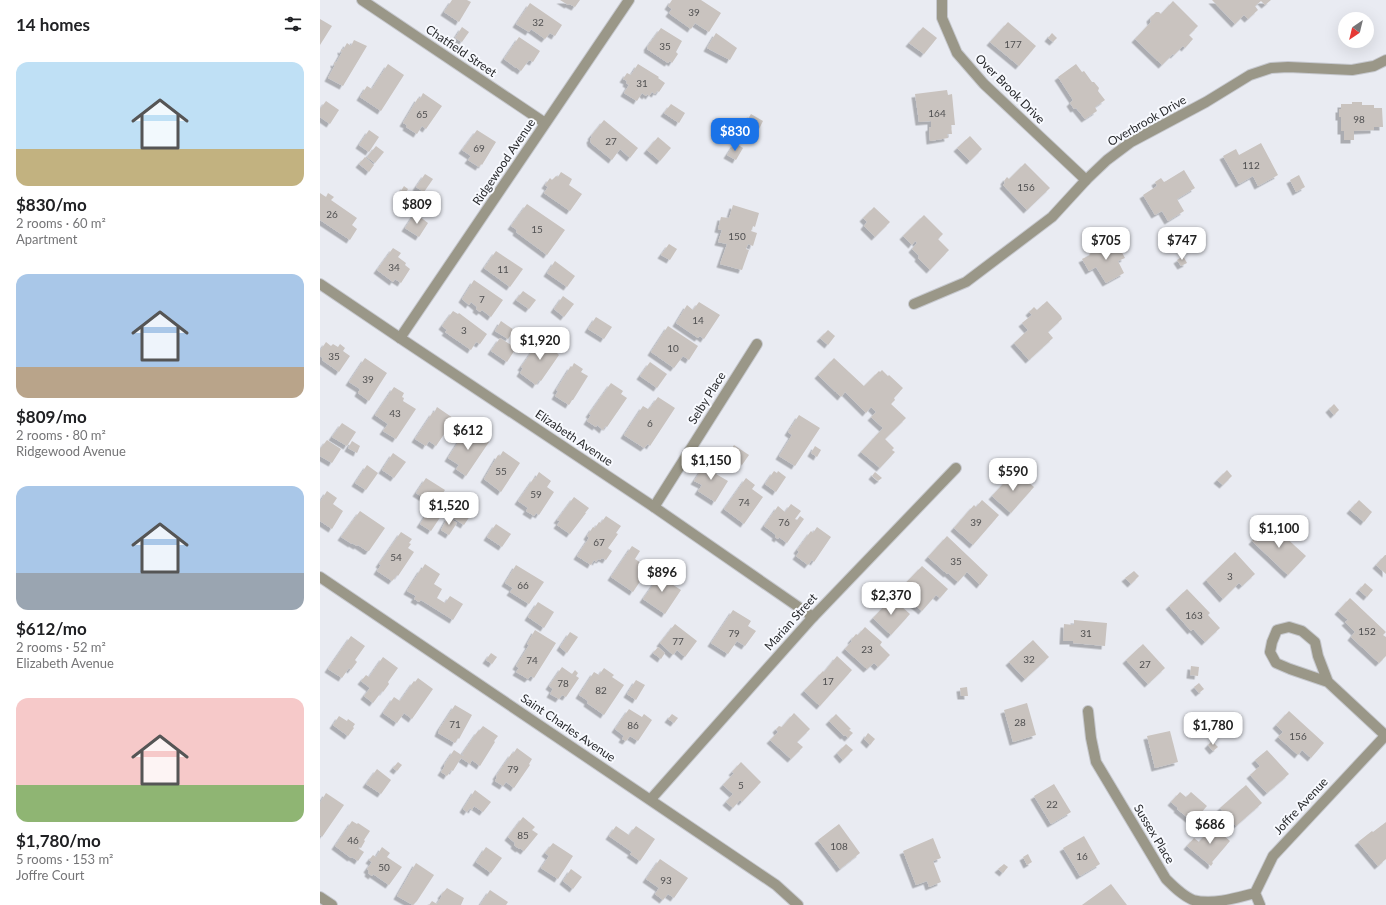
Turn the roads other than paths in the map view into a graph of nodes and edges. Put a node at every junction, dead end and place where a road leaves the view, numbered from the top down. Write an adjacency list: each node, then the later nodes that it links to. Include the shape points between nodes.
1 (362, 0): 5 (street, Chatfield Street)
2 (629, 0): 5 (street, Ridgewood Avenue)
3 (942, 0): 6 (street, Over Brook Drive, via 942,18 957,53 984,84)
4 (1386, 60): 6 (street, Overbrook Drive, via 1374,66 1352,70 1288,67 1270,68 1250,74 1206,102 1131,142)
5 (545, 123): 9 (street, Ridgewood Avenue)
6 (1086, 180): 8 (street, Overbrook Drive, via 1052,217 966,282)
7 (320, 284): 9 (street, Elizabeth Avenue)
8 (914, 304)
9 (400, 338): 12 (street, Elizabeth Avenue)
10 (757, 344): 12 (street, Selby Place)
11 (956, 468): 14 (street, Marian Street)
12 (654, 507): 14 (street, Elizabeth Avenue)
13 (320, 577): 18 (street, Saint Charles Avenue)
14 (813, 617): 18 (street, Marian Street)
15 (1328, 682): 15 (street, via 1276,663 1270,652 1277,630 1289,627 1302,631 1315,642); 17 (street)
16 (1088, 711): 19 (street, Sussex Place, via 1096,762 1166,879 1178,891 1194,901 1211,904)
17 (1386, 735): 19 (street, Joffre Avenue, via 1273,856)
18 (651, 799): 22 (street, Saint Charles Avenue, via 776,884)
19 (1255, 893): 23 (street)
20 (320, 897): 21 (street)
21 (332, 905)
22 (798, 905)
23 (1260, 905)

